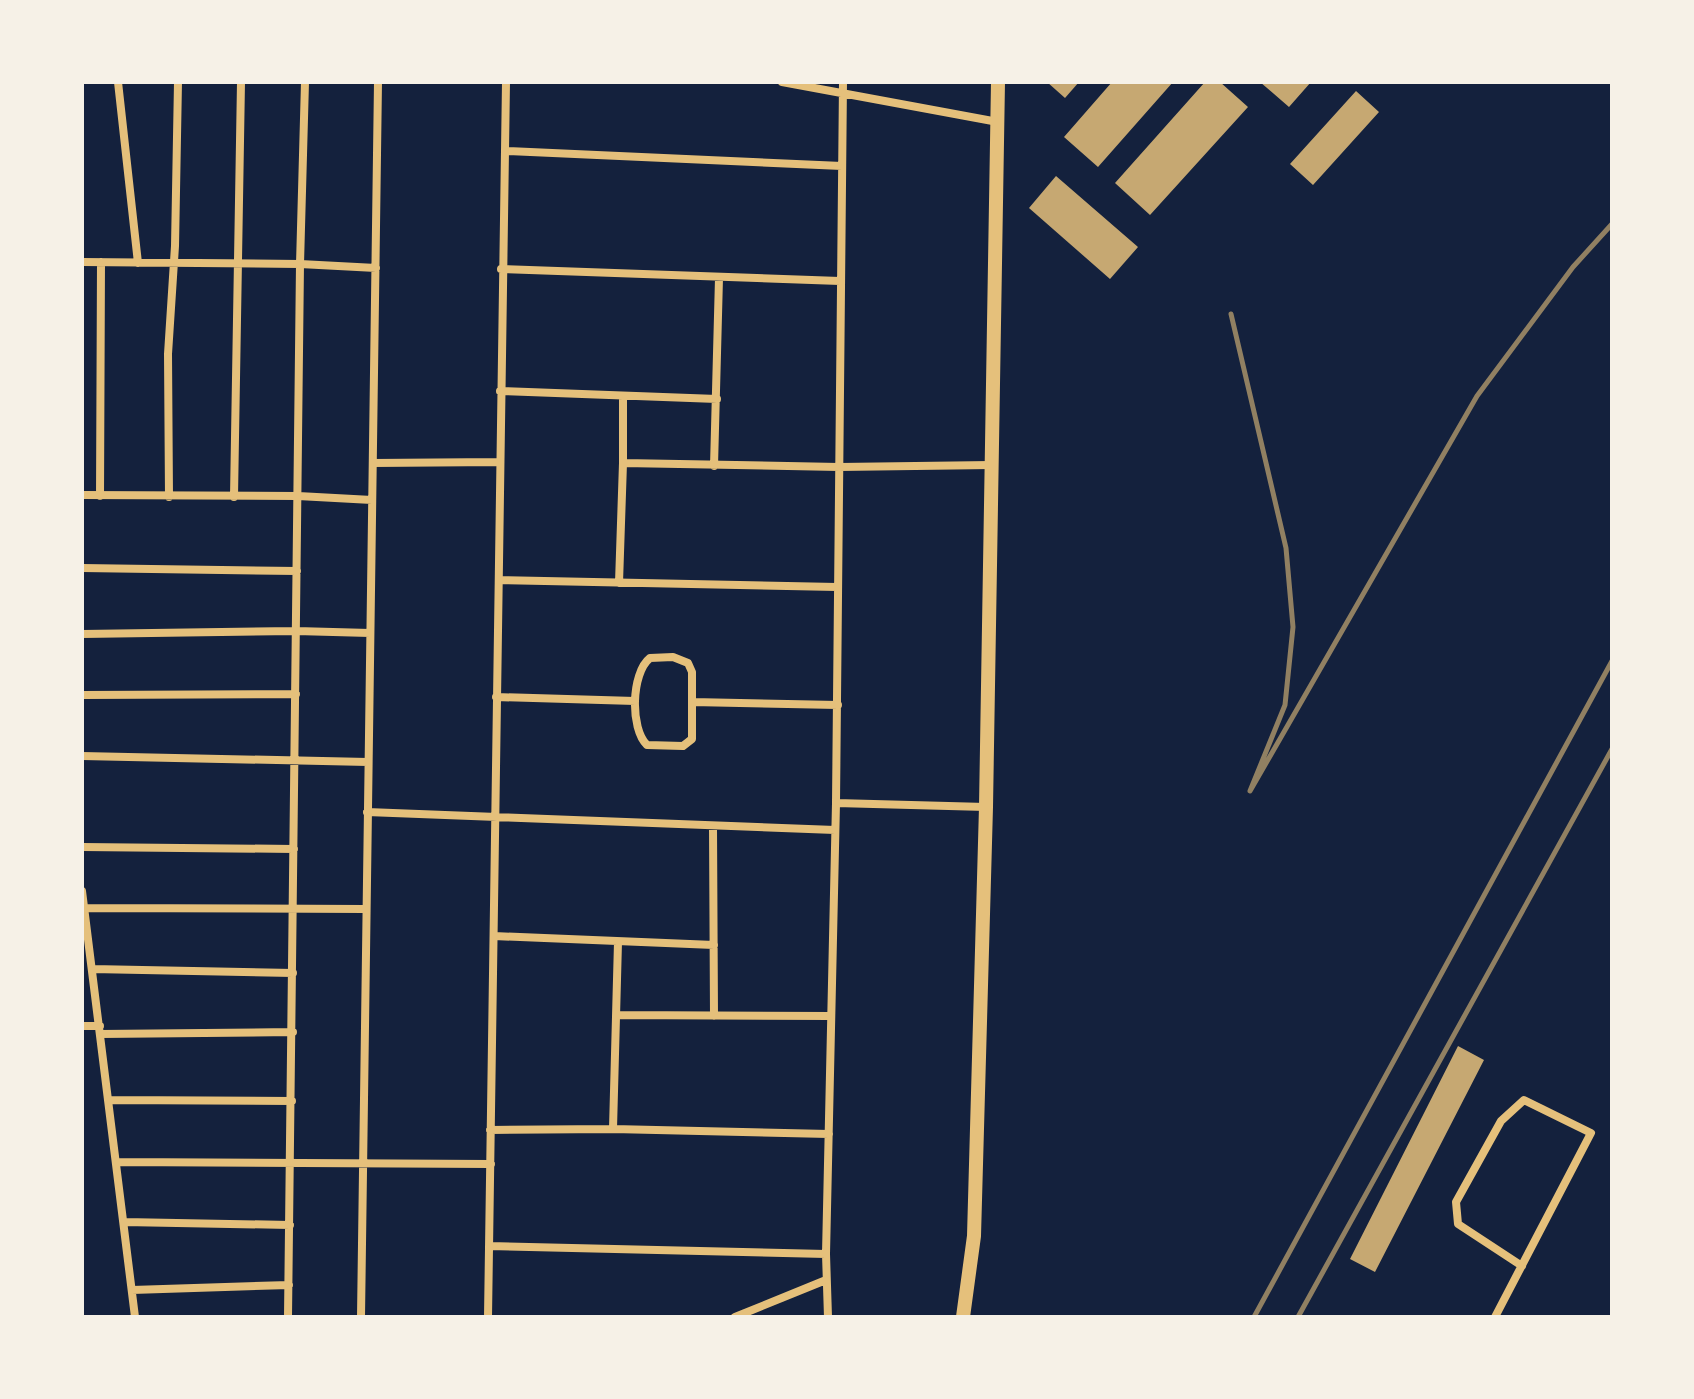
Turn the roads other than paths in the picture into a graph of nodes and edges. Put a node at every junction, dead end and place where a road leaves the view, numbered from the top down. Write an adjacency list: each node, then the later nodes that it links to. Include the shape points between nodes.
1 (118, 82): 16 (street)
2 (178, 82): 17 (street)
3 (241, 82): 18 (street)
4 (305, 82): 19 (street)
5 (378, 82): 20 (street)
6 (506, 82): 12 (street)
7 (782, 82): 10 (street)
8 (843, 82): 10 (street)
9 (998, 82): 11 (main road)
10 (842, 95): 11 (street); 13 (street)
11 (998, 122): 30 (main road)
12 (506, 151): 13 (street); 21 (street)
13 (842, 166): 23 (street)
14 (82, 262): 15 (street)
15 (101, 262): 16 (street); 34 (street)
16 (138, 263): 17 (street)
17 (174, 263): 18 (street); 36 (street, via 168,354)
18 (239, 264): 19 (street); 37 (street)
19 (300, 264): 20 (street); 35 (street)
20 (376, 268): 28 (street)
21 (501, 269): 22 (street); 24 (street)
22 (719, 278): 23 (street); 26 (street)
23 (840, 281): 32 (street)
24 (500, 391): 25 (street); 27 (street)
25 (623, 396): 26 (street); 29 (street)
26 (717, 399): 31 (street)
27 (499, 462): 28 (street); 41 (street)
28 (373, 463): 38 (street)
29 (623, 463): 31 (street); 42 (street)
30 (991, 465): 32 (street); 57 (main road)
31 (714, 466): 32 (street)
32 (839, 467): 43 (street)
33 (82, 495): 34 (street)
34 (100, 496): 36 (street)
35 (298, 496): 37 (street); 38 (street); 40 (street)
36 (169, 497): 37 (street)
37 (234, 497)
38 (372, 500): 45 (street)
39 (82, 568): 40 (street)
40 (297, 571): 44 (street)
41 (499, 580): 42 (street); 49 (street)
42 (619, 583): 43 (street)
43 (837, 587): 52 (street)
44 (296, 631): 45 (street); 46 (street); 47 (street)
45 (370, 633): 55 (street)
46 (82, 634)
47 (296, 694): 48 (street); 54 (street)
48 (82, 695)
49 (496, 697): 50 (street); 59 (street)
50 (635, 701): 51 (street, via 644,663 653,657 673,657 692,668); 51 (street, via 639,736 652,746 691,742)
51 (692, 702): 52 (street)
52 (838, 705): 56 (street)
53 (82, 756): 54 (street)
54 (295, 762): 55 (street); 63 (street)
55 (368, 762): 58 (street)
56 (836, 803): 57 (street); 61 (street)
57 (986, 807): 102 (main road, via 974,1236)
58 (367, 812): 59 (street); 67 (street)
59 (495, 817): 60 (street); 68 (street)
60 (713, 827): 61 (street); 70 (street)
61 (835, 830): 75 (street)
62 (82, 847): 63 (street)
63 (294, 849): 66 (street)
64 (82, 891): 65 (street)
65 (84, 908): 66 (street); 71 (street)
66 (294, 909): 67 (street); 72 (street)
67 (365, 909): 85 (street)
68 (494, 936): 69 (street); 82 (street)
69 (618, 942): 70 (street); 73 (street)
70 (714, 945): 74 (street)
71 (92, 969): 72 (street); 77 (street)
72 (293, 973): 78 (street)
73 (617, 1015): 74 (street); 81 (street)
74 (714, 1016): 75 (street)
75 (831, 1016): 83 (street)
76 (82, 1026): 77 (street)
77 (100, 1030): 78 (street); 79 (street)
78 (293, 1032): 80 (street)
79 (109, 1100): 80 (street); 84 (street)
80 (292, 1101): 86 (street)
81 (613, 1129): 82 (street); 83 (street)
82 (490, 1130): 87 (street)
83 (829, 1134): 91 (street)
84 (116, 1162): 86 (street); 88 (street)
85 (361, 1162): 86 (street); 87 (street); 98 (street)
86 (291, 1163): 89 (street)
87 (491, 1164): 90 (street)
88 (124, 1222): 89 (street); 95 (street)
89 (290, 1225): 94 (street)
90 (489, 1246): 91 (street); 99 (street)
91 (826, 1254): 93 (street)
92 (1522, 1266): 92 (street, via 1458,1224 1456,1202 1501,1121 1524,1100 1591,1133); 103 (street)
93 (826, 1280): 100 (street); 101 (street)
94 (289, 1285): 95 (street); 97 (street)
95 (132, 1290): 96 (street)
96 (135, 1317)
97 (288, 1317)
98 (361, 1317)
99 (488, 1317)
100 (735, 1317)
101 (828, 1317)
102 (963, 1317)
103 (1495, 1317)

